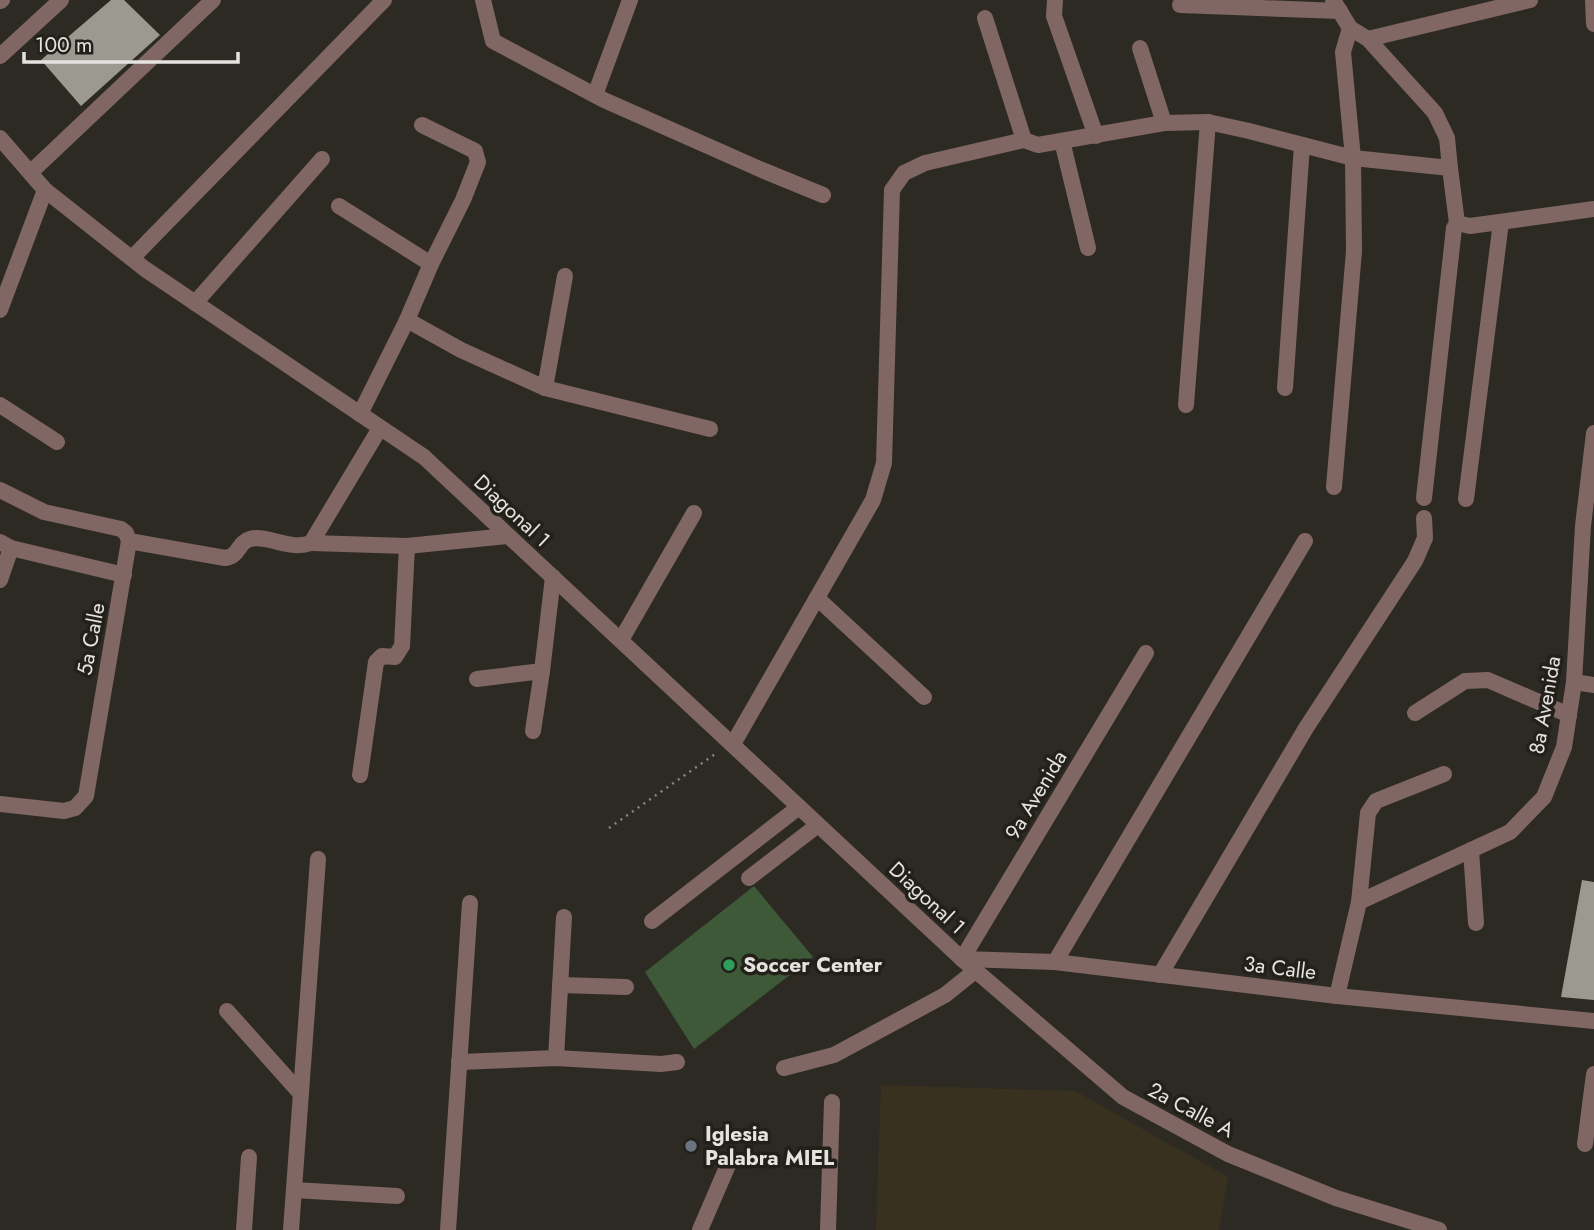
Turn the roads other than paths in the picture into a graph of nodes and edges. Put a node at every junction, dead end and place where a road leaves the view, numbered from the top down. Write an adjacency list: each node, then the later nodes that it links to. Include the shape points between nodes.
1 (61, 0): 16 (street)
2 (213, 0): 29 (street)
3 (384, 0): 37 (street)
4 (483, 0): 17 (street, via 492,41)
5 (630, 0): 17 (street)
6 (1055, 0): 21 (street, via 1054,16)
7 (1530, 0): 14 (street)
8 (1593, 0): 12 (street)
9 (1180, 5): 10 (street)
10 (1336, 5): 13 (street)
11 (985, 18): 23 (street)
12 (1594, 24)
13 (1350, 28): 14 (street); 26 (street, via 1343,52)
14 (1368, 38): 28 (street, via 1435,113 1447,138)
15 (1140, 48): 19 (street)
16 (0, 56)
17 (595, 95): 31 (street)
18 (1208, 122): 19 (street); 25 (street); 46 (street)
19 (1164, 123): 21 (street)
20 (422, 125): 38 (street, via 475,151 478,162)
21 (1096, 136): 24 (street)
22 (0, 138): 29 (street, Diagonal 1)
23 (1024, 140): 24 (street, via 1038,145); 70 (street, via 925,163 904,173 892,190 884,463 873,500)
24 (1062, 141): 36 (street)
25 (1301, 145): 26 (street); 44 (street)
26 (1353, 158): 28 (street); 53 (street, via 1354,251)
27 (321, 159): 40 (street)
28 (1450, 168): 35 (street)
29 (31, 172): 30 (street, Diagonal 1)
30 (45, 190): 37 (street, Diagonal 1); 41 (street)
31 (824, 195)
32 (339, 206): 38 (street)
33 (1594, 209): 34 (street)
34 (1501, 222): 35 (street); 56 (street)
35 (1457, 223): 55 (street)
36 (1088, 248)
37 (132, 258): 40 (street, Diagonal 1)
38 (431, 264): 42 (street)
39 (565, 276): 43 (street)
40 (195, 303): 47 (street, Diagonal 1)
41 (0, 310)
42 (407, 320): 43 (street); 47 (street)
43 (545, 388): 49 (street)
44 (1285, 388)
45 (0, 405): 51 (street)
46 (1186, 405)
47 (360, 414): 48 (street, Diagonal 1)
48 (380, 428): 60 (street, Diagonal 1, via 424,457); 63 (street)
49 (710, 429)
50 (1594, 433): 52 (street, 8a Avenida)
51 (57, 442)
52 (1592, 462): 59 (street, 8a Avenida)
53 (1334, 487)
54 (0, 490): 61 (street, via 44,512 121,529)
55 (1424, 498)
56 (1466, 499)
57 (694, 513): 72 (street)
58 (1424, 518): 99 (street, via 1425,538 1415,561 1306,728)
59 (1589, 526): 66 (street, 8a Avenida)
60 (507, 536): 65 (street); 68 (street, Diagonal 1)
61 (129, 541): 63 (street, via 225,558 234,556 253,538 293,546); 67 (street, 5a Calle)
62 (1304, 541): 97 (street)
63 (311, 543): 65 (street)
64 (6, 545): 67 (street); 69 (street)
65 (407, 546): 84 (street, via 402,646 395,657 382,656 376,662)
66 (1588, 556): 71 (street, 8a Avenida)
67 (124, 575): 85 (street, 5a Calle, via 86,796 75,808 64,811)
68 (553, 577): 72 (street, Diagonal 1); 74 (street)
69 (0, 580)
70 (817, 598): 78 (street); 82 (street)
71 (1586, 618): 76 (street, 8a Avenida)
72 (621, 640): 82 (street, Diagonal 1)
73 (1146, 653): 96 (street, 9a Avenida)
74 (542, 671): 75 (street); 81 (street)
75 (477, 679)
76 (1574, 682): 77 (street); 80 (street, 8a Avenida)
77 (1594, 685)
78 (924, 697)
79 (1415, 713): 80 (street, via 1465,681 1488,680)
80 (1569, 715): 88 (street, 8a Avenida, via 1564,747 1544,797 1510,832)
81 (533, 731)
82 (732, 743): 86 (street, Diagonal 1)
83 (1444, 774): 91 (street, via 1376,800 1368,813)
84 (360, 775)
85 (0, 804)
86 (799, 807): 87 (street, Diagonal 1); 94 (street)
87 (818, 825): 90 (street); 96 (street, Diagonal 1)
88 (1471, 850): 91 (street, 8a Avenida); 95 (street)
89 (318, 859): 110 (street)
90 (749, 878)
91 (1359, 902): 102 (street)
92 (470, 903): 106 (street)
93 (564, 917): 100 (street)
94 (652, 921)
95 (1476, 923)
96 (962, 959): 97 (street, 3a Calle); 98 (street, 2a Calle A)
97 (1055, 962): 99 (street, 3a Calle)
98 (975, 971): 108 (street, via 945,995 834,1055); 117 (street, 2a Calle A, via 1123,1097 1228,1154)
99 (1160, 975): 102 (street, 3a Calle)
100 (560, 985): 101 (street); 105 (street)
101 (626, 987)
102 (1336, 996): 104 (street, 3a Calle)
103 (227, 1011): 110 (street)
104 (1594, 1021)
105 (556, 1058): 106 (street); 107 (street)
106 (459, 1062): 120 (street)
107 (677, 1062)
108 (784, 1068)
109 (1594, 1074): 112 (street)
110 (301, 1094): 115 (street)
111 (832, 1102): 122 (street)
112 (1585, 1144)
113 (249, 1157): 118 (street)
114 (731, 1158): 121 (street)
115 (294, 1190): 116 (street); 119 (street)
116 (397, 1196)
117 (1396, 1224): 123 (street, 2a Calle A)
118 (244, 1230)
119 (291, 1230)
120 (448, 1230)
121 (701, 1230)
122 (828, 1230)
123 (1439, 1230)

